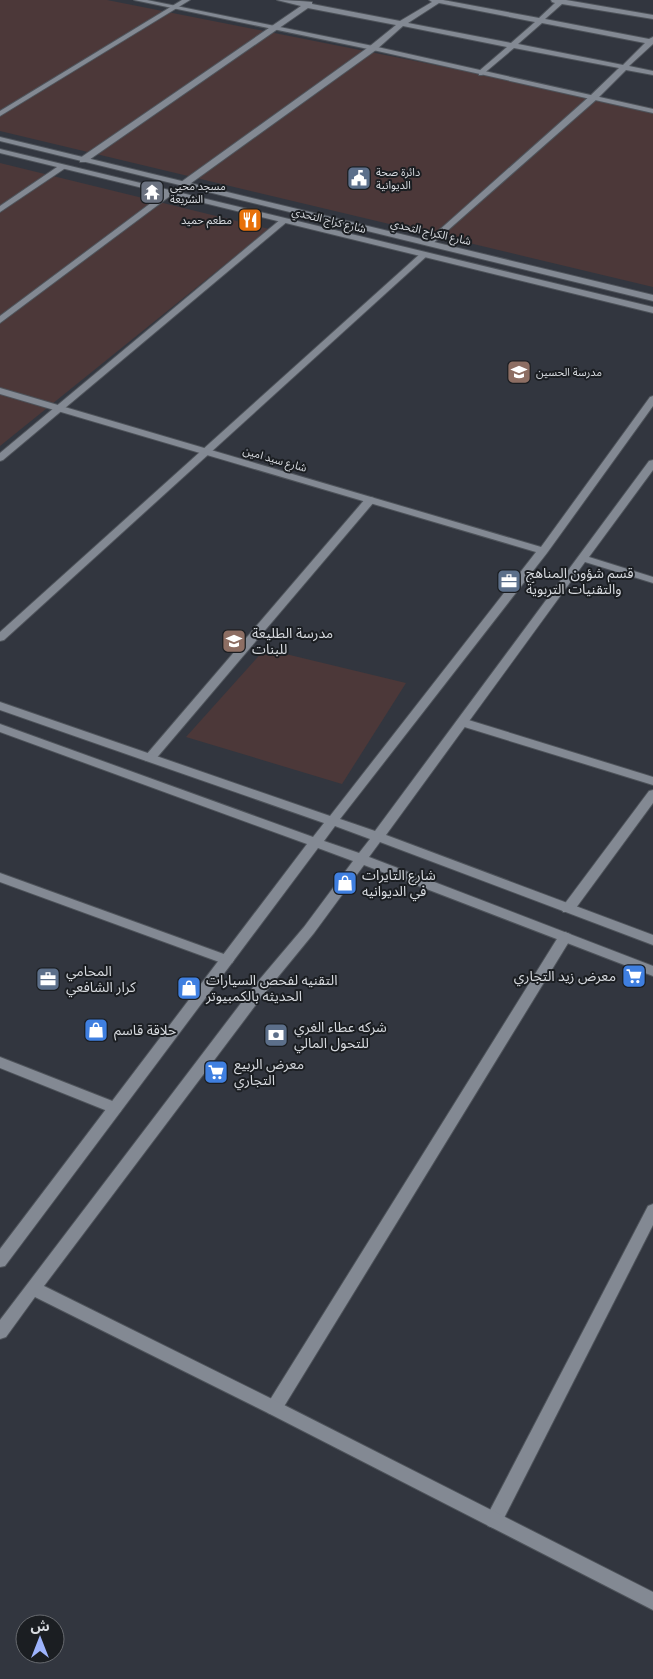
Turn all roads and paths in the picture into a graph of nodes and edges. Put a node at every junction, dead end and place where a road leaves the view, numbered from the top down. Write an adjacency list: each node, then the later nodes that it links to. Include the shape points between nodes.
1 (137, 0): 9 (street)
2 (187, 0): 9 (street)
3 (280, 0): 8 (street)
4 (314, 0): 8 (street)
5 (436, 0): 11 (street); 12 (street)
6 (551, 0): 7 (street)
7 (562, 1): 10 (street); 11 (street)
8 (307, 5): 12 (street); 13 (street)
9 (176, 8): 13 (street); 22 (street)
10 (653, 17)
11 (540, 21): 14 (street); 15 (street)
12 (401, 24): 15 (street); 16 (street)
13 (275, 28): 16 (street); 25 (street)
14 (652, 41): 17 (street)
15 (512, 46): 17 (street); 18 (street)
16 (373, 48): 18 (street); 27 (street)
17 (624, 68): 19 (street); 20 (street)
18 (482, 73): 20 (street)
19 (653, 73)
20 (594, 97): 21 (street); 31 (street)
21 (653, 111)
22 (0, 114)
23 (0, 139): 25 (street, شارع الكراج التحدي)
24 (0, 151): 26 (street, شارع كراج التحدي)
25 (83, 160): 27 (street, شارع الكراج التحدي)
26 (63, 167): 28 (street, شارع كراج التحدي); 29 (street)
27 (184, 184): 31 (street, شارع الكراج التحدي)
28 (170, 193): 30 (street, شارع كراج التحدي); 35 (street)
29 (0, 210)
30 (284, 221): 32 (street, شارع كراج التحدي); 38 (street)
31 (430, 243): 33 (street, شارع الكراج التحدي)
32 (424, 255): 34 (street, شارع كراج التحدي); 39 (street)
33 (653, 298)
34 (653, 310)
35 (0, 320)
36 (0, 391): 38 (street, شارع سيد امين)
37 (653, 399): 43 (street)
38 (58, 408): 39 (street, شارع سيد امين); 40 (street)
39 (205, 451): 42 (street, شارع سيد امين); 46 (street)
40 (0, 458)
41 (653, 463): 44 (street)
42 (370, 500): 43 (street, شارع سيد امين); 50 (street)
43 (543, 551): 53 (street)
44 (583, 558): 45 (street); 48 (street)
45 (653, 580)
46 (0, 638)
47 (0, 706): 50 (street)
48 (462, 722): 51 (street); 54 (street)
49 (0, 728): 55 (street)
50 (150, 758): 53 (street)
51 (653, 782)
52 (653, 794): 58 (street)
53 (333, 821): 54 (street); 55 (street)
54 (378, 837): 56 (street); 58 (street)
55 (315, 842): 56 (street); 61 (street)
56 (361, 859): 59 (street); 67 (street)
57 (0, 877): 61 (street)
58 (568, 909): 60 (street)
59 (565, 937): 62 (street); 69 (street)
60 (653, 940)
61 (227, 960): 64 (street)
62 (653, 970)
63 (0, 1062): 64 (street)
64 (115, 1108): 66 (street)
65 (653, 1210): 70 (street)
66 (0, 1261)
67 (34, 1289): 68 (street); 69 (street)
68 (0, 1332)
69 (274, 1408): 70 (street)
70 (494, 1520): 71 (street)
71 (653, 1601)

